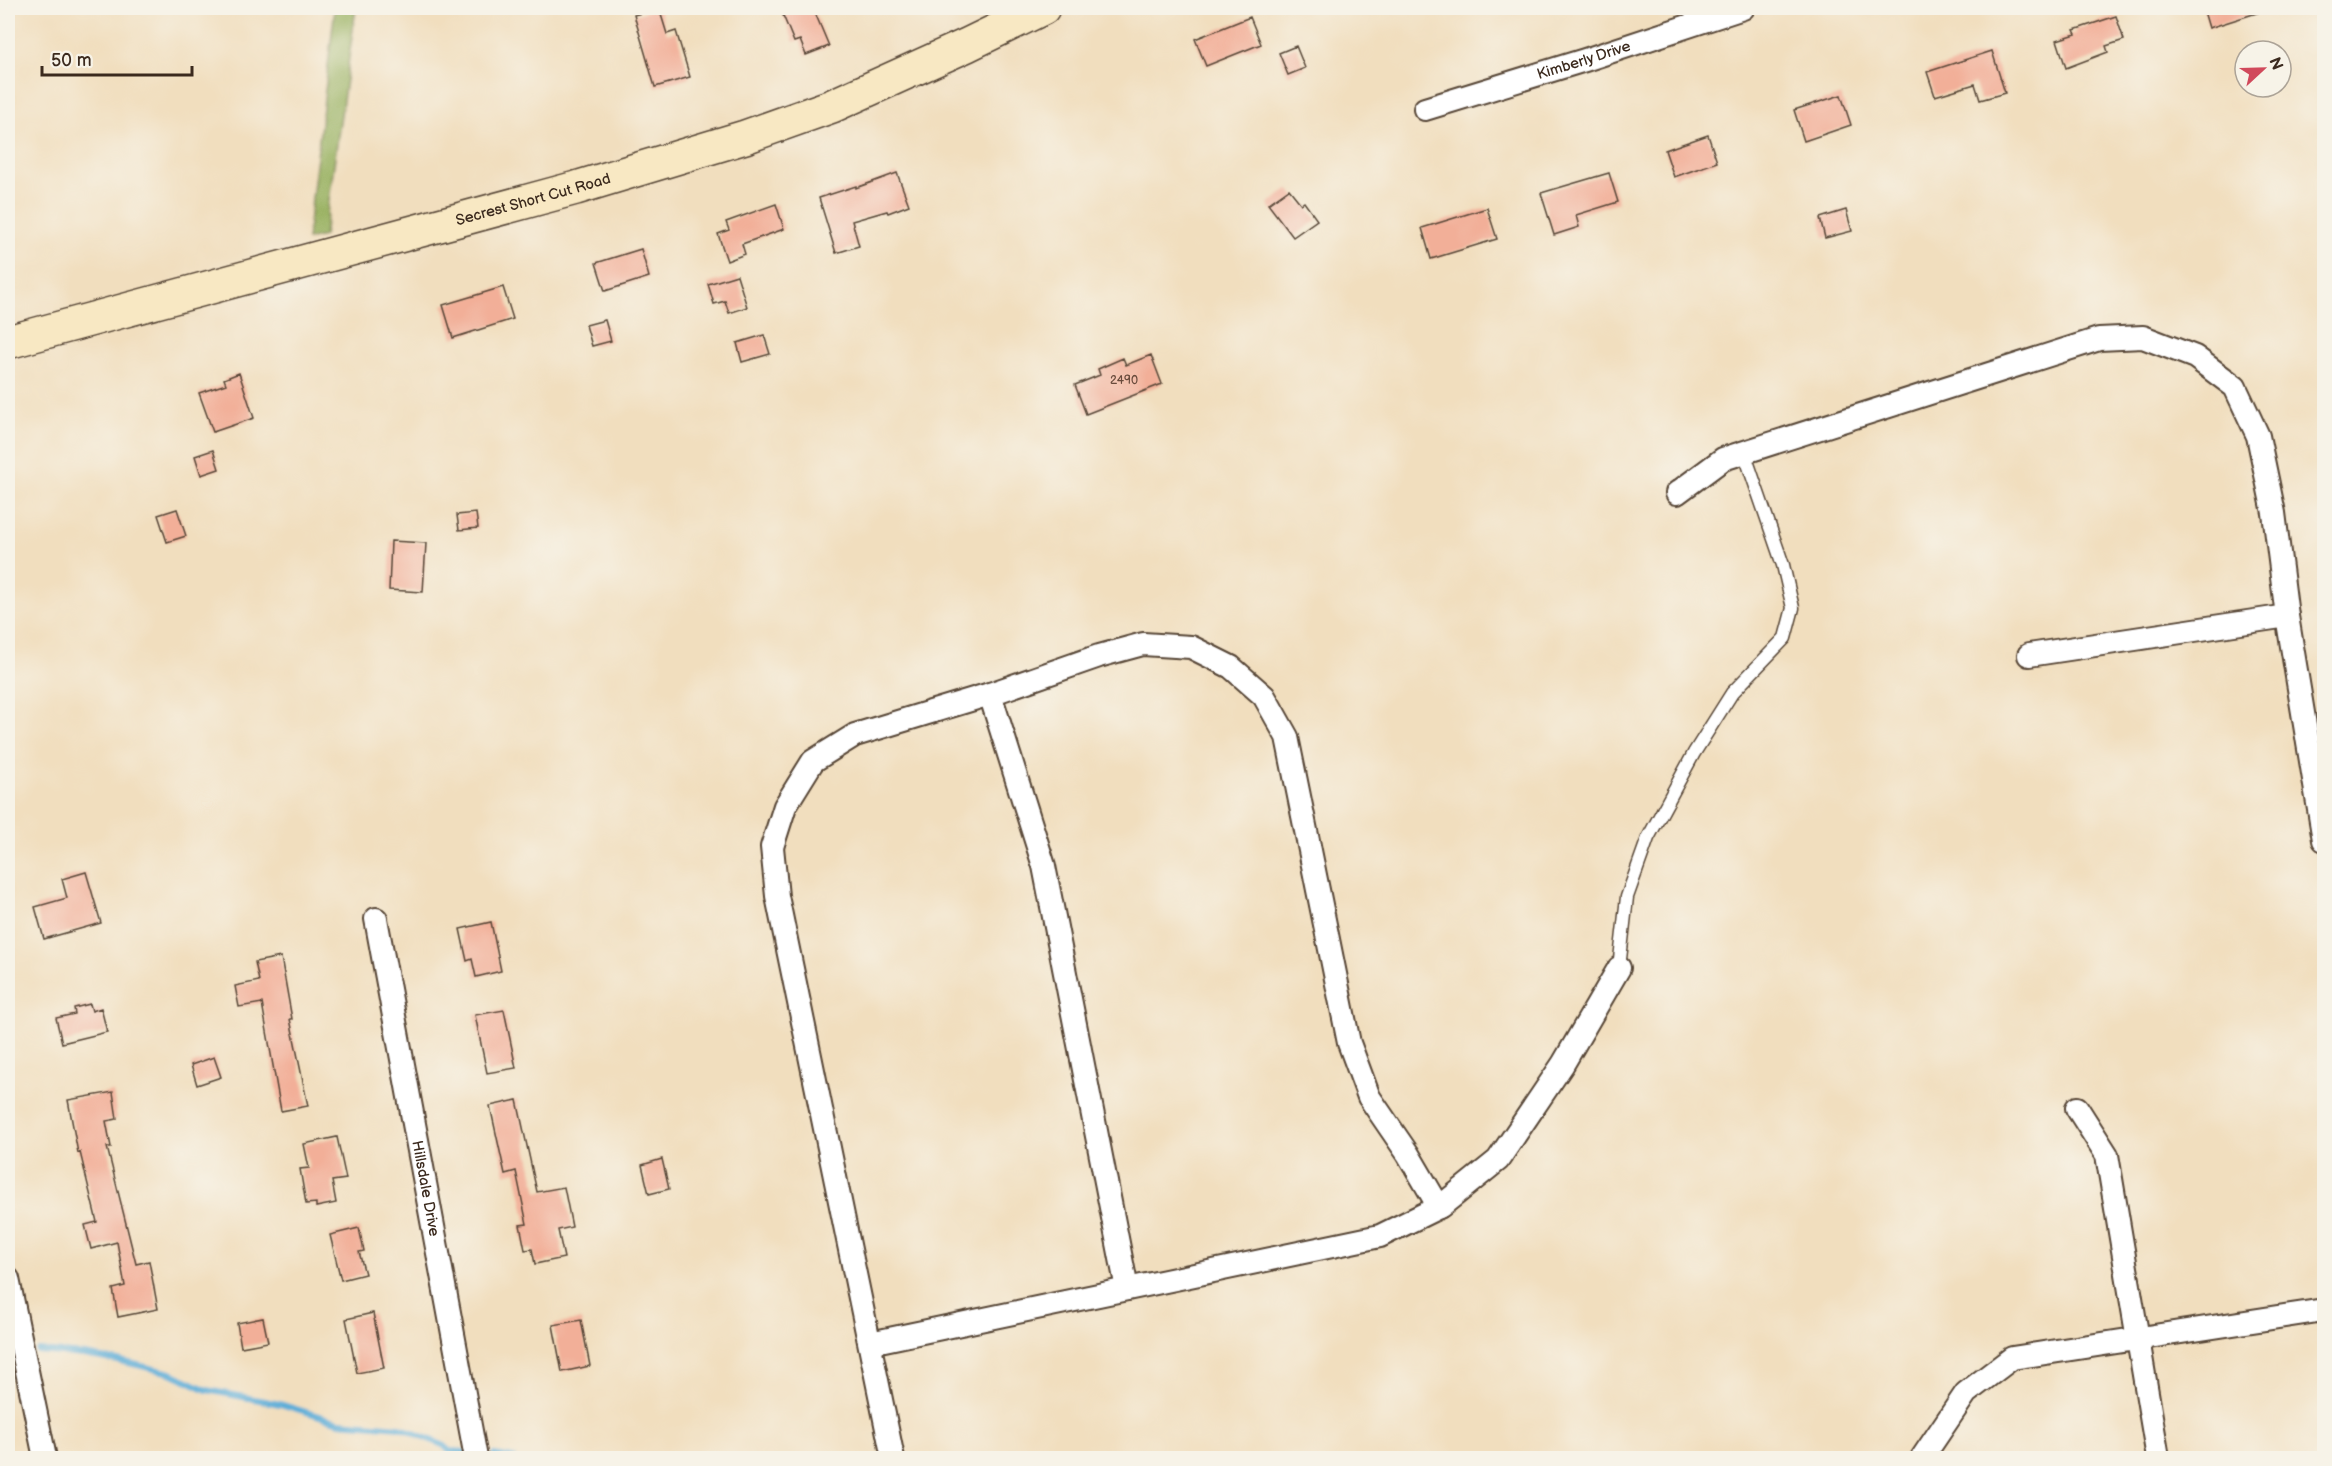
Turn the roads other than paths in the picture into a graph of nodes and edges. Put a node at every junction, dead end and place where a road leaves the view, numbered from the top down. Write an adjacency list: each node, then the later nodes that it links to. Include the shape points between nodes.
1 (1043, 8): 5 (main road, Secrest Short Cut Road, via 832,106 745,137 576,188)
2 (1743, 8): 3 (street, Kimberly Drive)
3 (1705, 13): 4 (street, Kimberly Drive, via 1585,60)
4 (1425, 109)
5 (8, 342)
6 (1744, 452): 7 (street, via 1723,459); 8 (street, via 2098,339 2143,337 2195,357 2235,387 2258,436 2274,513); 13 (lane, via 1783,565 1792,609 1785,638 1732,693 1648,838 1627,897)
7 (1677, 493)
8 (2287, 616): 9 (street); 11 (street)
9 (2029, 655)
10 (990, 694): 15 (street, via 1143,644 1191,647 1231,668 1264,696 1287,737 1349,1043 1369,1097); 17 (street, via 1044,866); 20 (street, via 855,735 813,761 785,806 772,847 777,896)
11 (2325, 840)
12 (376, 919): 22 (street, Hillsdale Drive)
13 (1619, 968): 15 (street, via 1563,1064 1498,1160)
14 (2077, 1108): 19 (street, via 2107,1155)
15 (1439, 1207): 17 (street, via 1380,1236)
16 (8, 1279): 21 (street)
17 (1127, 1289): 20 (street)
18 (2325, 1310): 19 (street)
19 (2138, 1337): 24 (street, via 2012,1358 1966,1393); 25 (street)
20 (870, 1343): 23 (street)
21 (45, 1458)
22 (476, 1458)
23 (893, 1458)
24 (1922, 1458)
25 (2158, 1458)

